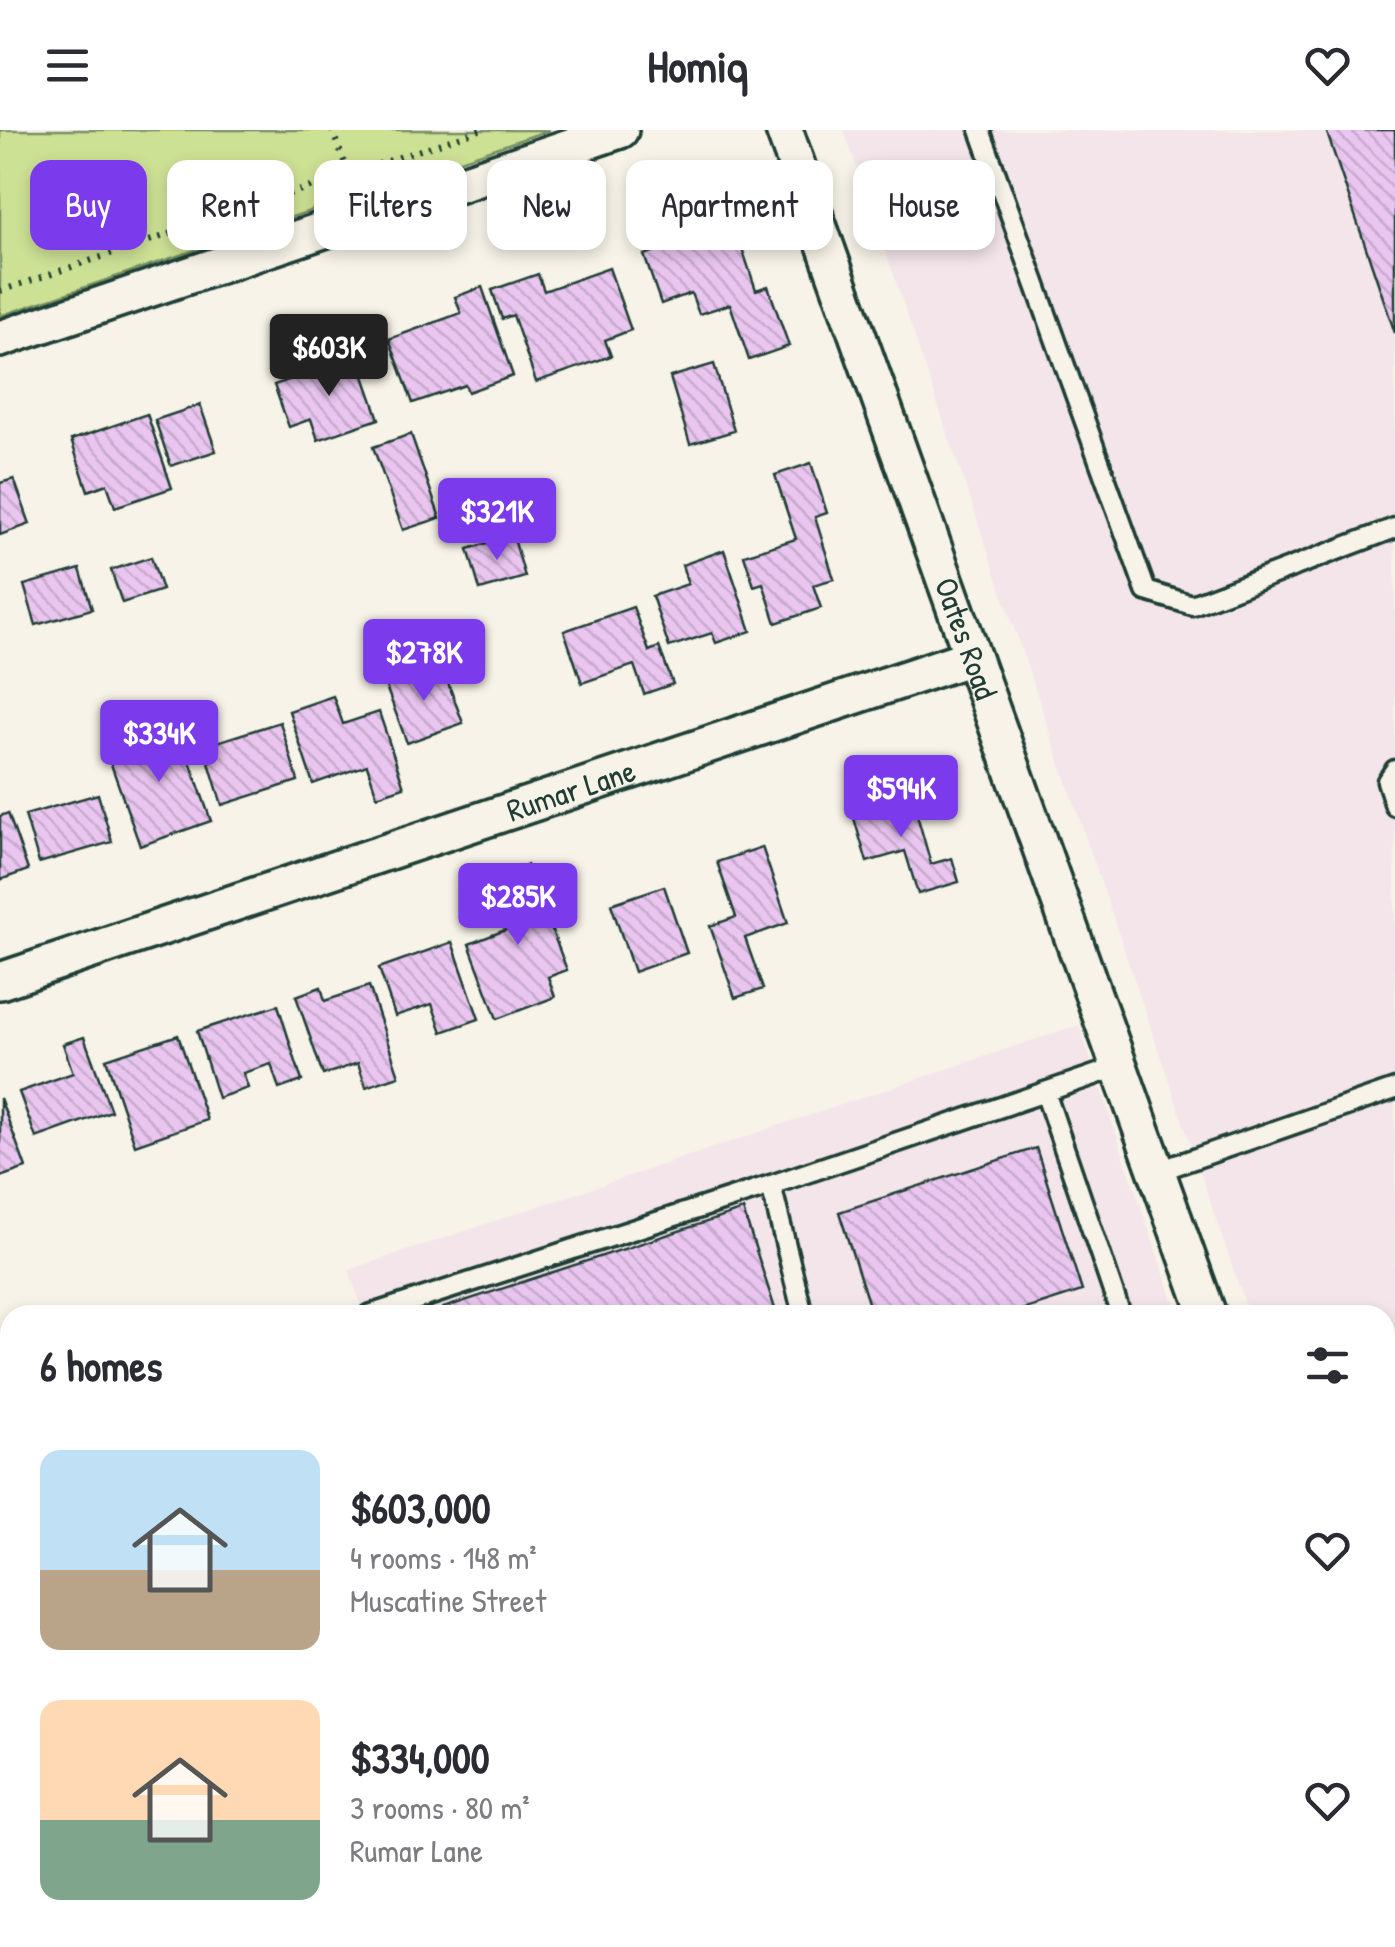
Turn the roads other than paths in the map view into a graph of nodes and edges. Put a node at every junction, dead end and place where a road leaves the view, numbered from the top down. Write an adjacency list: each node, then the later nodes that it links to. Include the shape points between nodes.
1 (620, 130): 4 (street)
2 (784, 130): 6 (street, Oates Road)
3 (980, 130): 5 (lane, via 1146,591 1192,604)
4 (0, 339)
5 (1395, 528)
6 (971, 658): 9 (street, Rumar Lane); 10 (street, Oates Road)
7 (1395, 770): 8 (lane, via 1387,781)
8 (1395, 806)
9 (0, 981)
10 (1118, 1067): 12 (lane); 13 (street, Oates Road)
11 (1395, 1089): 13 (lane)
12 (1045, 1092): 14 (lane); 17 (lane)
13 (1156, 1172): 18 (street, Oates Road)
14 (771, 1185): 15 (lane); 16 (lane)
15 (429, 1305)
16 (801, 1305)
17 (1118, 1305)
18 (1204, 1305)

